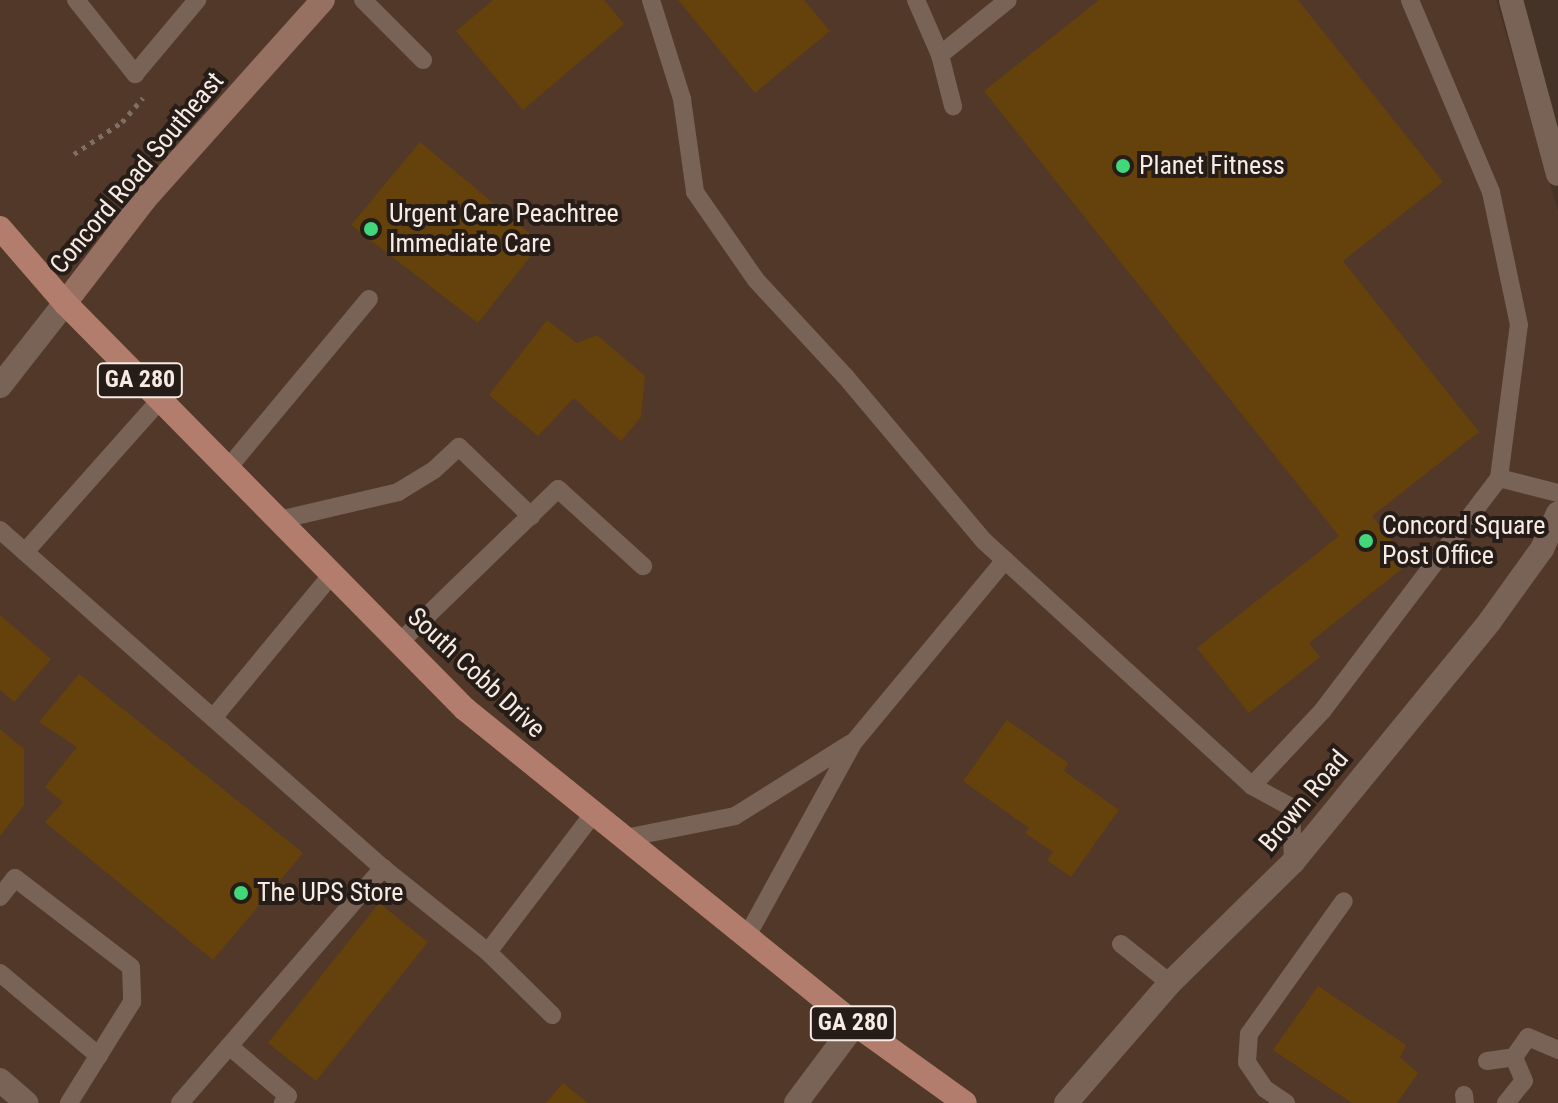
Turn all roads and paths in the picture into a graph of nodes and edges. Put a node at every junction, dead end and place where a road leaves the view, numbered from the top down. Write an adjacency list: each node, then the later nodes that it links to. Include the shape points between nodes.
1 (76, 0): 2 (lane, via 135,74)
2 (197, 0)
3 (323, 0): 16 (main road, Concord Road Southeast, via 145,199)
4 (363, 0): 11 (lane)
5 (651, 0): 27 (lane, via 682,99 695,192 756,280)
6 (916, 0): 10 (lane)
7 (1008, 0): 10 (lane)
8 (1410, 0): 20 (lane, via 1491,192 1519,325)
9 (1511, 0): 13 (street)
10 (940, 55): 12 (lane)
11 (423, 60)
12 (953, 106)
13 (1558, 174)
14 (0, 228): 16 (main road, South Cobb Drive / GA 280)
15 (369, 299): 19 (lane)
16 (65, 303): 17 (street, Concord Road Southeast); 18 (main road, South Cobb Drive / GA 280)
17 (0, 386)
18 (160, 400): 19 (main road, South Cobb Drive / GA 280); 26 (lane)
19 (228, 468): 24 (main road, South Cobb Drive / GA 280)
20 (1499, 478): 21 (lane); 33 (lane, via 1323,710)
21 (1558, 493)
22 (1558, 513): 36 (street, Brown Road, via 1542,549 1490,621)
23 (531, 516): 24 (lane, via 459,447 398,492); 28 (lane, via 558,489); 30 (lane)
24 (279, 520): 29 (main road, South Cobb Drive / GA 280)
25 (3, 539): 26 (lane)
26 (25, 552): 31 (lane)
27 (1005, 560): 32 (lane); 33 (lane)
28 (643, 566)
29 (332, 574): 30 (main road, South Cobb Drive / GA 280); 31 (lane)
30 (400, 642): 34 (main road, South Cobb Drive / GA 280, via 465,709)
31 (213, 718): 37 (lane)
32 (853, 743): 35 (lane, via 735,816); 40 (lane)
33 (1252, 786): 36 (lane, via 1291,807)
34 (594, 813): 35 (main road, South Cobb Drive / GA 280); 42 (lane)
35 (625, 838): 40 (main road, South Cobb Drive / GA 280)
36 (1293, 862): 44 (street, Brown Road)
37 (383, 868): 42 (lane); 47 (lane)
38 (0, 897): 49 (lane, via 15,878 131,967 132,1002)
39 (1344, 901): 60 (lane, via 1249,1034 1247,1062 1265,1089)
40 (747, 936): 46 (main road, South Cobb Drive / GA 280)
41 (1121, 944): 44 (lane)
42 (488, 952): 45 (lane)
43 (0, 973): 49 (lane)
44 (1170, 983): 59 (street, Brown Road)
45 (552, 1015)
46 (855, 1024): 57 (street); 58 (main road, South Cobb Drive / GA 280)
47 (229, 1046): 53 (lane); 56 (lane)
48 (1558, 1050): 50 (lane, via 1528,1037)
49 (99, 1056): 55 (lane)
50 (1514, 1057): 51 (lane); 61 (lane, via 1524,1081)
51 (1487, 1061)
52 (0, 1080): 54 (street)
53 (286, 1100)
54 (26, 1103)
55 (69, 1103)
56 (180, 1103)
57 (796, 1103)
58 (965, 1103)
59 (1066, 1103)
60 (1286, 1103)
61 (1506, 1103)

